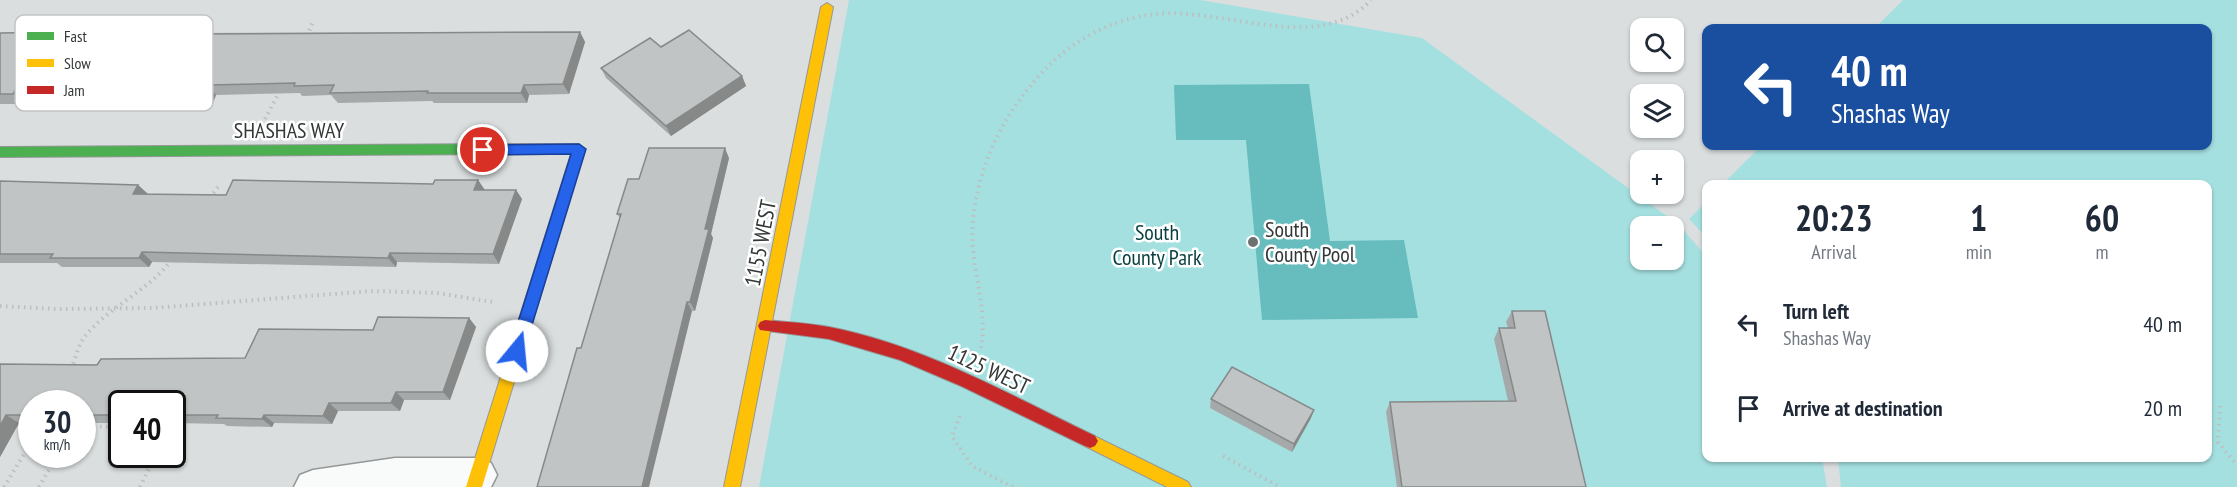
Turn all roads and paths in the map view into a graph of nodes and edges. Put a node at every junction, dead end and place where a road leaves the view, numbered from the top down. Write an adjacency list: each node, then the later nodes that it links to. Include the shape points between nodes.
1 (1371, 0): 15 (path, via 1362,11 1335,24 1261,23 1177,13 1135,17 1083,37 1047,65 1002,122 972,207 983,340)
2 (827, 7): 13 (street, 1155 WEST)
3 (313, 22): 4 (path)
4 (303, 44)
5 (284, 85): 6 (path)
6 (243, 151): 7 (street, SHASHAS WAY); 8 (path); 12 (street, SHASHAS WAY, via 579,149)
7 (0, 152)
8 (210, 199)
9 (176, 253): 11 (path, via 166,270)
10 (0, 306): 11 (path)
11 (117, 308): 12 (path, via 373,291 437,293); 14 (path, via 85,336)
12 (529, 309): 22 (street)
13 (765, 326): 15 (street, 1125 WEST, via 836,334 905,354); 27 (street, 1155 WEST)
14 (69, 373)
15 (972, 383): 28 (path, via 952,436 972,466); 29 (street, 1125 WEST)
16 (2220, 406): 19 (path, via 2218,442)
17 (1223, 456): 30 (path)
18 (18, 464): 23 (path)
19 (2237, 465)
20 (50, 468): 24 (path)
21 (149, 468): 25 (path)
22 (476, 481): 26 (street, via 395,475)
23 (4, 487)
24 (39, 487)
25 (140, 487)
26 (313, 487)
27 (732, 487)
28 (1013, 487)
29 (1183, 487)
30 (1280, 487)

